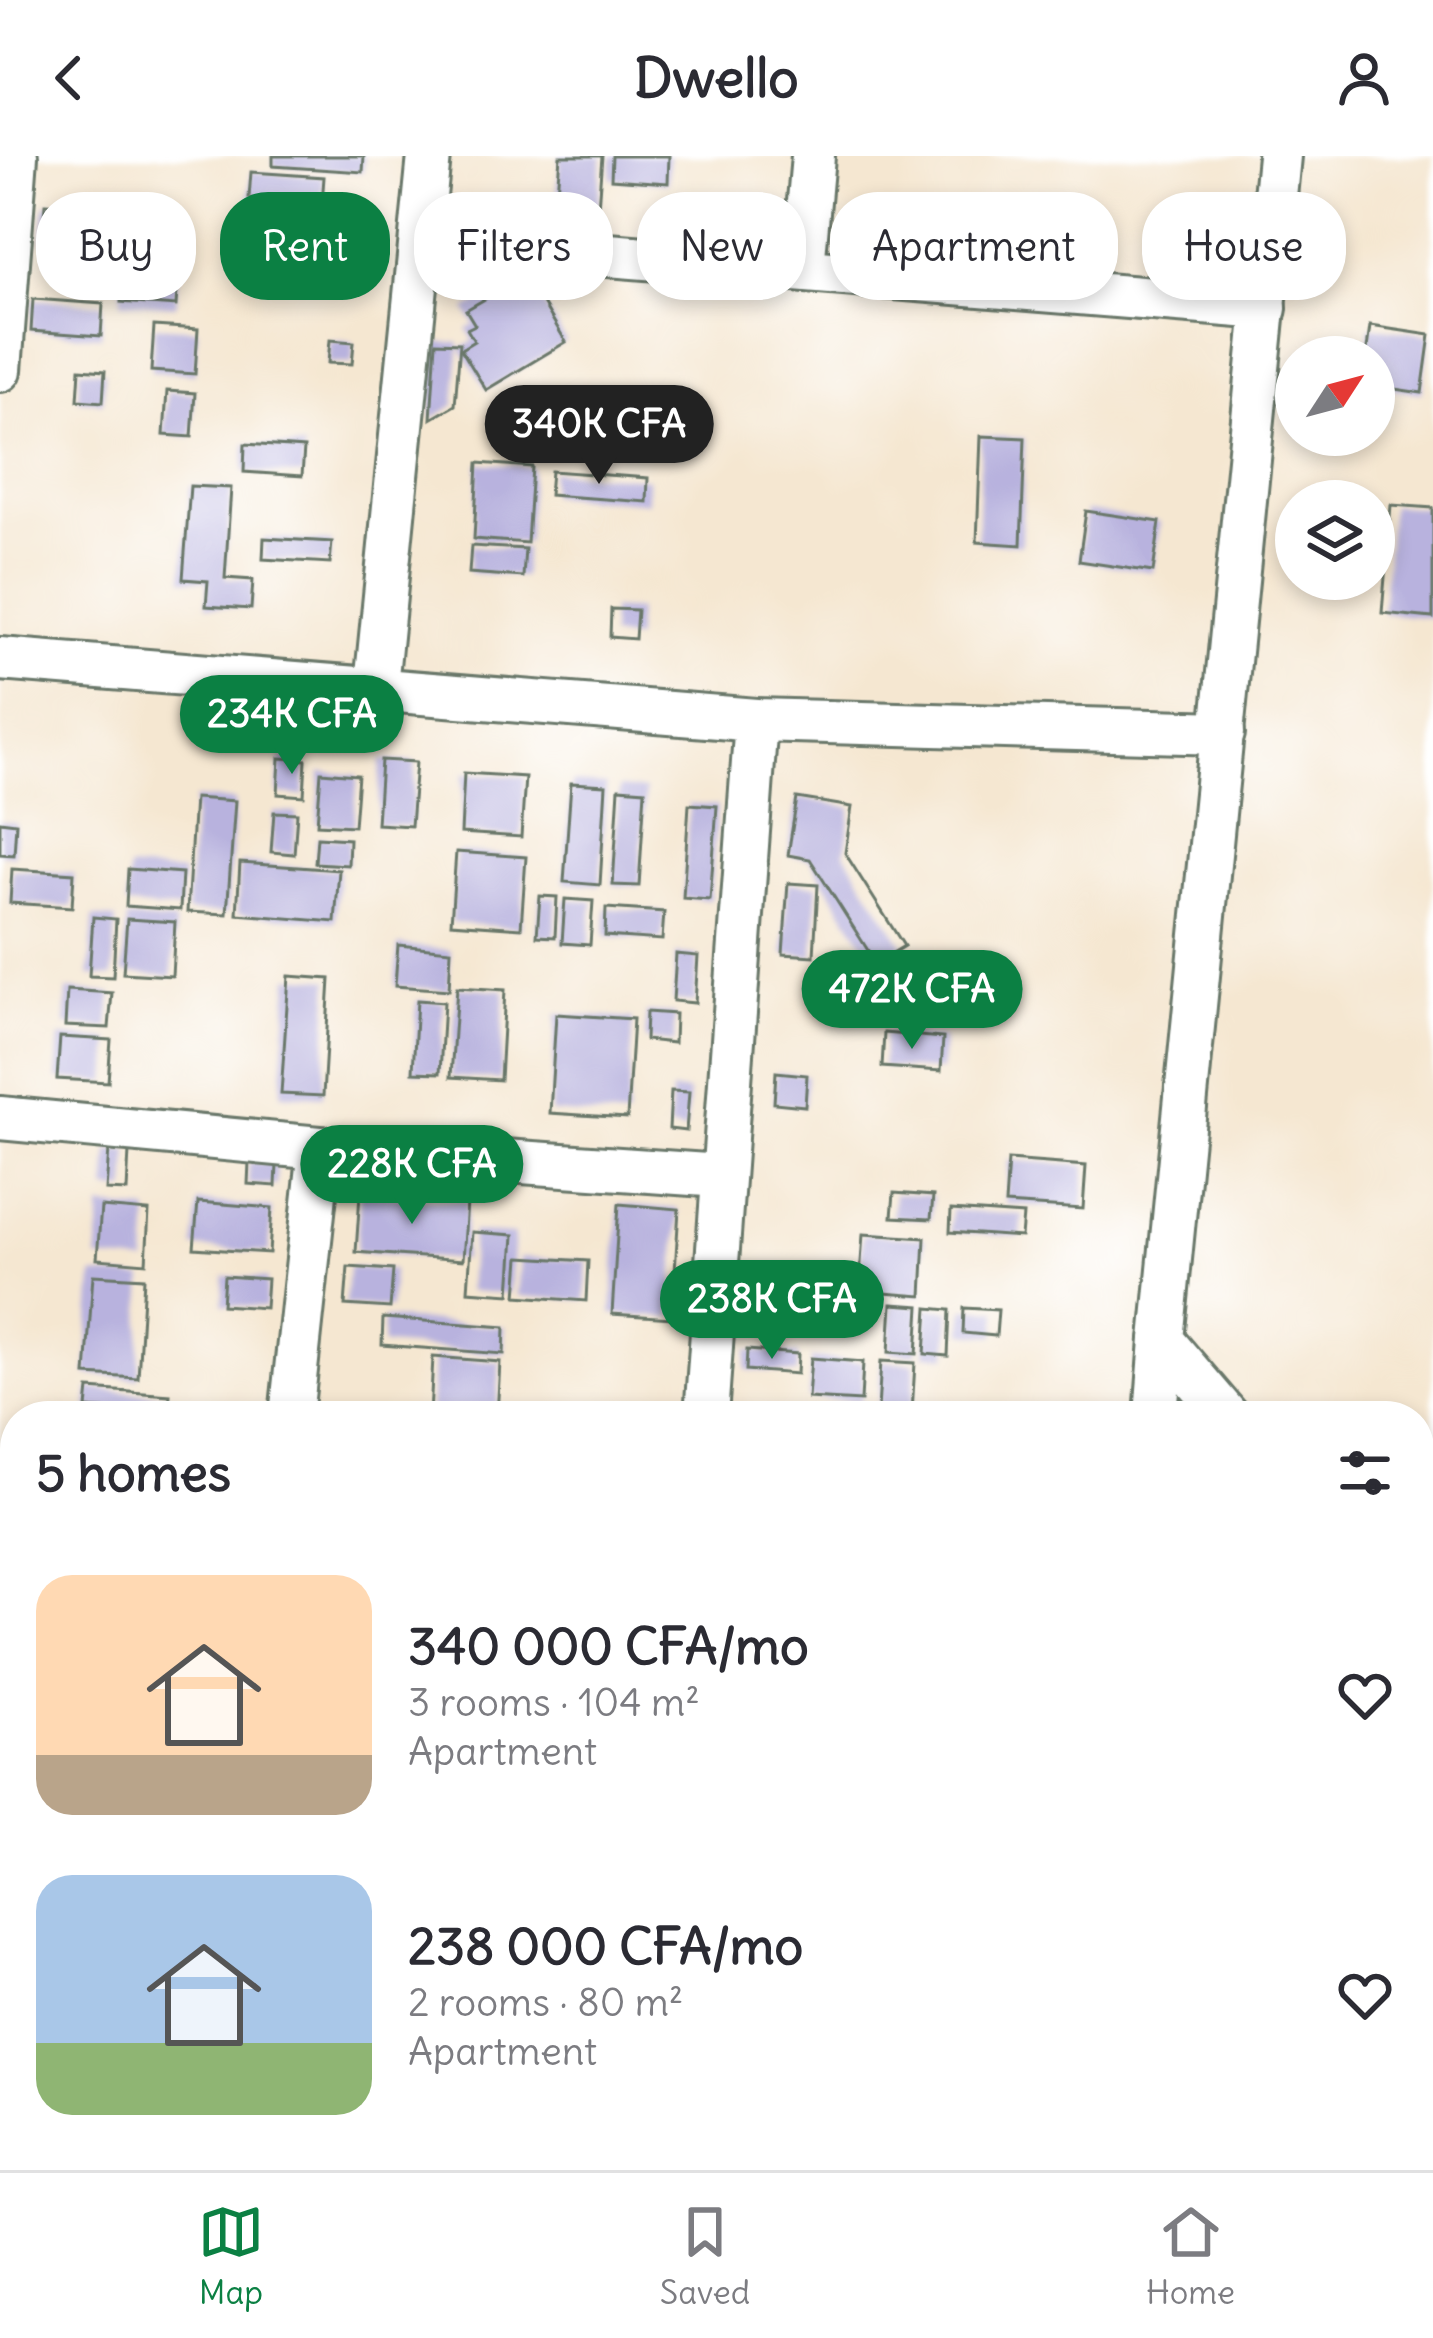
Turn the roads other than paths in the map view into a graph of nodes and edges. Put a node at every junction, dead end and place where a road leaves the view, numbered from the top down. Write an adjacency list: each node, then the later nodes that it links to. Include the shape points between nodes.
1 (16, 156): 6 (street)
2 (429, 156): 5 (street)
3 (813, 156): 7 (street)
4 (1280, 156): 10 (street)
5 (426, 192)
6 (5, 220): 11 (street)
7 (806, 234)
8 (806, 268): 10 (street)
9 (416, 300): 13 (street)
10 (1264, 308): 15 (street)
11 (0, 370)
12 (0, 659): 13 (street)
13 (376, 686): 14 (street)
14 (756, 720): 15 (street); 18 (street)
15 (1223, 733): 19 (street)
16 (0, 1118): 17 (street)
17 (320, 1148): 18 (street); 20 (street)
18 (721, 1176): 21 (street)
19 (1162, 1340): 22 (street); 23 (street)
20 (294, 1401)
21 (707, 1401)
22 (1157, 1401)
23 (1214, 1401)

